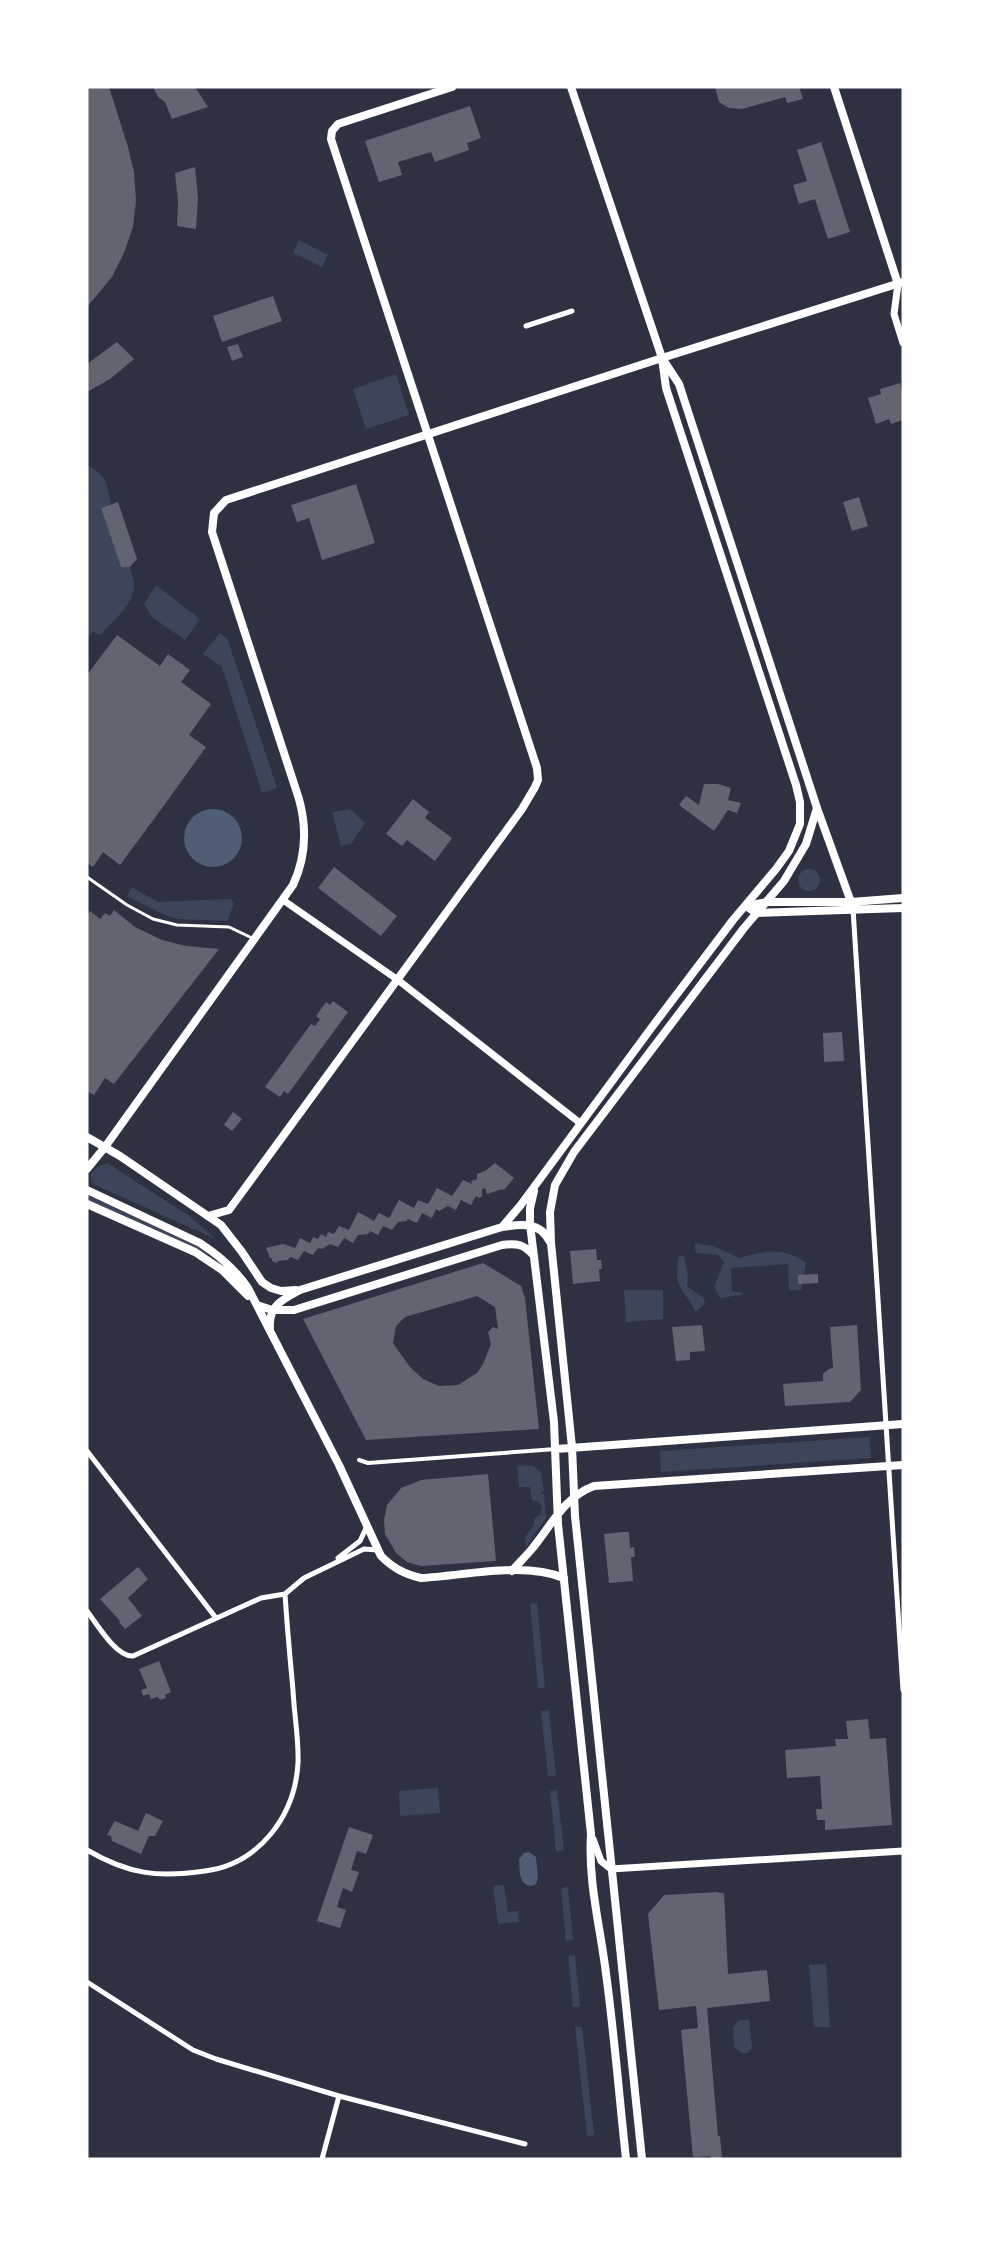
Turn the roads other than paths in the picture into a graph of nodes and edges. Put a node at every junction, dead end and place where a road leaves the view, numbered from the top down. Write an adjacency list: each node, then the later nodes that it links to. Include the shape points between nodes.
1 (452, 87): 9 (main road, via 338,124 331,140)
2 (571, 87): 8 (main road)
3 (834, 87): 4 (main road)
4 (901, 286): 7 (street, via 894,314); 8 (main road)
5 (572, 311): 6 (street)
6 (526, 326)
7 (903, 343)
8 (662, 358): 9 (main road); 10 (main road, via 679,384); 16 (main road, via 666,388 800,802 800,824 789,851)
9 (427, 434): 13 (main road, via 226,500 214,513 212,532 303,814 304,846 298,873); 21 (main road, via 538,780 525,804)
10 (817, 808): 14 (main road, via 806,844); 15 (main road)
11 (87, 877): 20 (lane, via 153,919 177,925 229,927)
12 (903, 898): 15 (main road)
13 (283, 900): 20 (main road); 21 (street)
14 (767, 902): 15 (main road); 16 (main road); 19 (main road)
15 (851, 902): 18 (street)
16 (746, 906): 19 (main road); 22 (main road)
17 (903, 908): 18 (main road)
18 (853, 911): 19 (main road); 39 (street)
19 (756, 913): 32 (main road, via 561,1171 552,1197)
20 (255, 940): 24 (main road)
21 (398, 980): 22 (street); 29 (main road, via 229,1210)
22 (580, 1124): 26 (main road)
23 (87, 1137): 24 (main road)
24 (105, 1147): 25 (main road); 29 (main road)
25 (87, 1169)
26 (538, 1180): 30 (main road); 31 (main road)
27 (87, 1190): 35 (main road, via 218,1254 240,1277)
28 (87, 1204): 35 (main road, via 208,1259)
29 (208, 1216): 34 (main road, via 225,1230 262,1282 280,1291)
30 (530, 1224): 31 (main road); 32 (main road, via 543,1231); 33 (main road)
31 (502, 1227): 34 (main road)
32 (550, 1243): 40 (main road)
33 (535, 1256): 36 (main road, via 523,1245 502,1245 294,1310); 41 (main road)
34 (300, 1290): 36 (main road)
35 (256, 1304): 36 (main road); 37 (main road)
36 (272, 1310): 37 (main road)
37 (271, 1331): 48 (main road)
38 (903, 1424): 39 (main road)
39 (886, 1425): 40 (main road); 45 (street)
40 (572, 1447): 41 (main road); 46 (main road)
41 (556, 1449): 43 (street, via 368,1463); 47 (main road)
42 (87, 1451): 55 (street)
43 (359, 1460)
44 (903, 1465): 45 (main road)
45 (889, 1466): 46 (main road, via 594,1486); 56 (street)
46 (574, 1498): 47 (main road); 60 (main road)
47 (558, 1512): 51 (main road); 52 (main road)
48 (367, 1525): 49 (main road); 50 (street, via 360,1541)
49 (378, 1550): 50 (street, via 364,1549); 51 (main road, via 395,1569 421,1578)
50 (329, 1565): 53 (street)
51 (512, 1570): 52 (main road, via 545,1572)
52 (564, 1578): 57 (main road)
53 (285, 1594): 55 (street, via 261,1598); 58 (street, via 298,1761 289,1803 267,1840 246,1857 226,1866 172,1875 126,1869)
54 (87, 1611): 55 (street, via 121,1654 127,1656 142,1654)
55 (216, 1618)
56 (903, 1690)
57 (591, 1834): 60 (street, via 600,1859); 65 (main road, via 594,1902 605,1965)
58 (87, 1850)
59 (903, 1851): 60 (street)
60 (611, 1869): 66 (main road)
61 (87, 1982): 62 (street, via 193,2050)
62 (339, 2096): 63 (street); 64 (street)
63 (525, 2144)
64 (322, 2159)
65 (626, 2159)
66 (642, 2159)

